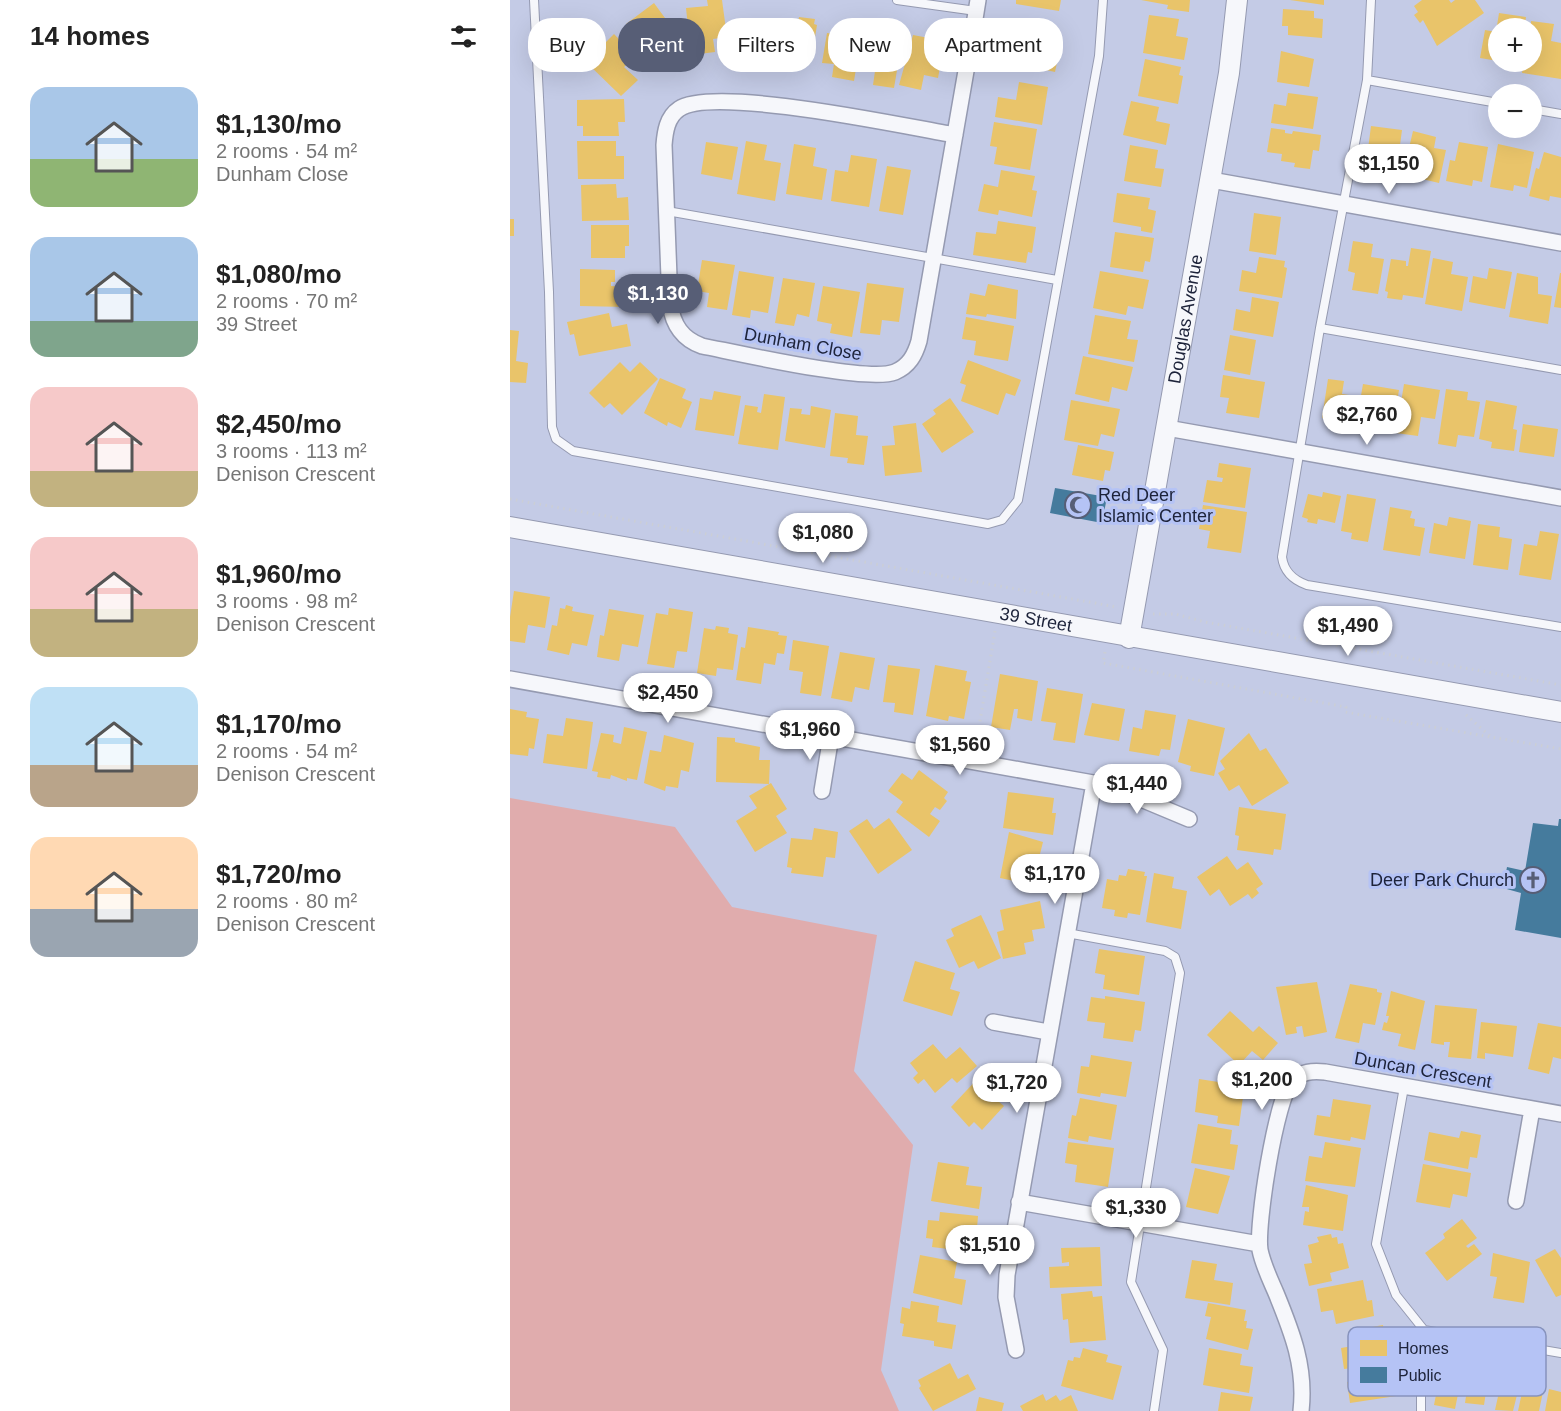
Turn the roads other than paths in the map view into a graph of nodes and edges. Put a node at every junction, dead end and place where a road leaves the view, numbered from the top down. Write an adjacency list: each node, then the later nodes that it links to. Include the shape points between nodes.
1 (534, 0): 17 (lane, via 552,427 562,446 975,523 1002,520 1018,500)
2 (897, 0): 6 (lane)
3 (1103, 0): 17 (lane, via 1099,56)
4 (1238, 0): 12 (street, Douglas Avenue)
5 (1371, 0): 7 (lane)
6 (977, 6): 11 (street, Dunham Close)
7 (1367, 80): 8 (lane); 13 (lane)
8 (1488, 101)
9 (1542, 111): 10 (lane)
10 (1561, 114)
11 (955, 135): 14 (street, Dunham Close, via 778,105 694,103 678,109 665,134); 16 (street, Dunham Close)
12 (1210, 180): 13 (street); 20 (street, Douglas Avenue)
13 (1344, 204): 15 (street); 18 (lane)
14 (667, 211): 16 (lane); 16 (street, Dunham Close, via 672,316 686,338 702,346 852,373 883,375 911,360 920,341)
15 (1561, 243)
16 (933, 258): 17 (lane)
17 (1057, 280)
18 (1320, 328): 19 (lane); 21 (lane)
19 (1561, 370)
20 (1167, 428): 21 (street); 25 (street, Douglas Avenue)
21 (1300, 451): 22 (street); 24 (lane, via 1282,557 1283,568 1297,581)
22 (1561, 498)
23 (510, 527): 25 (street, 39 Street)
24 (1561, 627)
25 (1129, 638): 27 (street, 39 Street)
26 (510, 679): 28 (street)
27 (1561, 712)
28 (831, 736): 29 (street); 30 (street)
29 (1094, 783): 31 (street); 32 (street)
30 (822, 791)
31 (1188, 819)
32 (1067, 933): 34 (street); 40 (lane, via 1165,951 1179,965)
33 (993, 1022): 34 (street)
34 (1048, 1032): 39 (street)
35 (1404, 1087): 36 (street, Duncan Crescent); 41 (street, Duncan Crescent, via 1315,1071 1290,1083 1280,1105); 42 (lane, via 1376,1244 1396,1295)
36 (1532, 1109): 37 (street, Duncan Crescent); 38 (street)
37 (1561, 1114)
38 (1516, 1201)
39 (1019, 1202): 40 (street); 43 (street, via 1006,1286)
40 (1140, 1222): 41 (street); 47 (lane, via 1131,1282 1162,1350)
41 (1259, 1244): 48 (street, Duncan Crescent, via 1300,1356)
42 (1422, 1327)
43 (1016, 1350)
44 (1546, 1350): 45 (lane)
45 (1561, 1353)
46 (1421, 1396): 49 (lane)
47 (1154, 1411)
48 (1301, 1411)
49 (1421, 1411)

